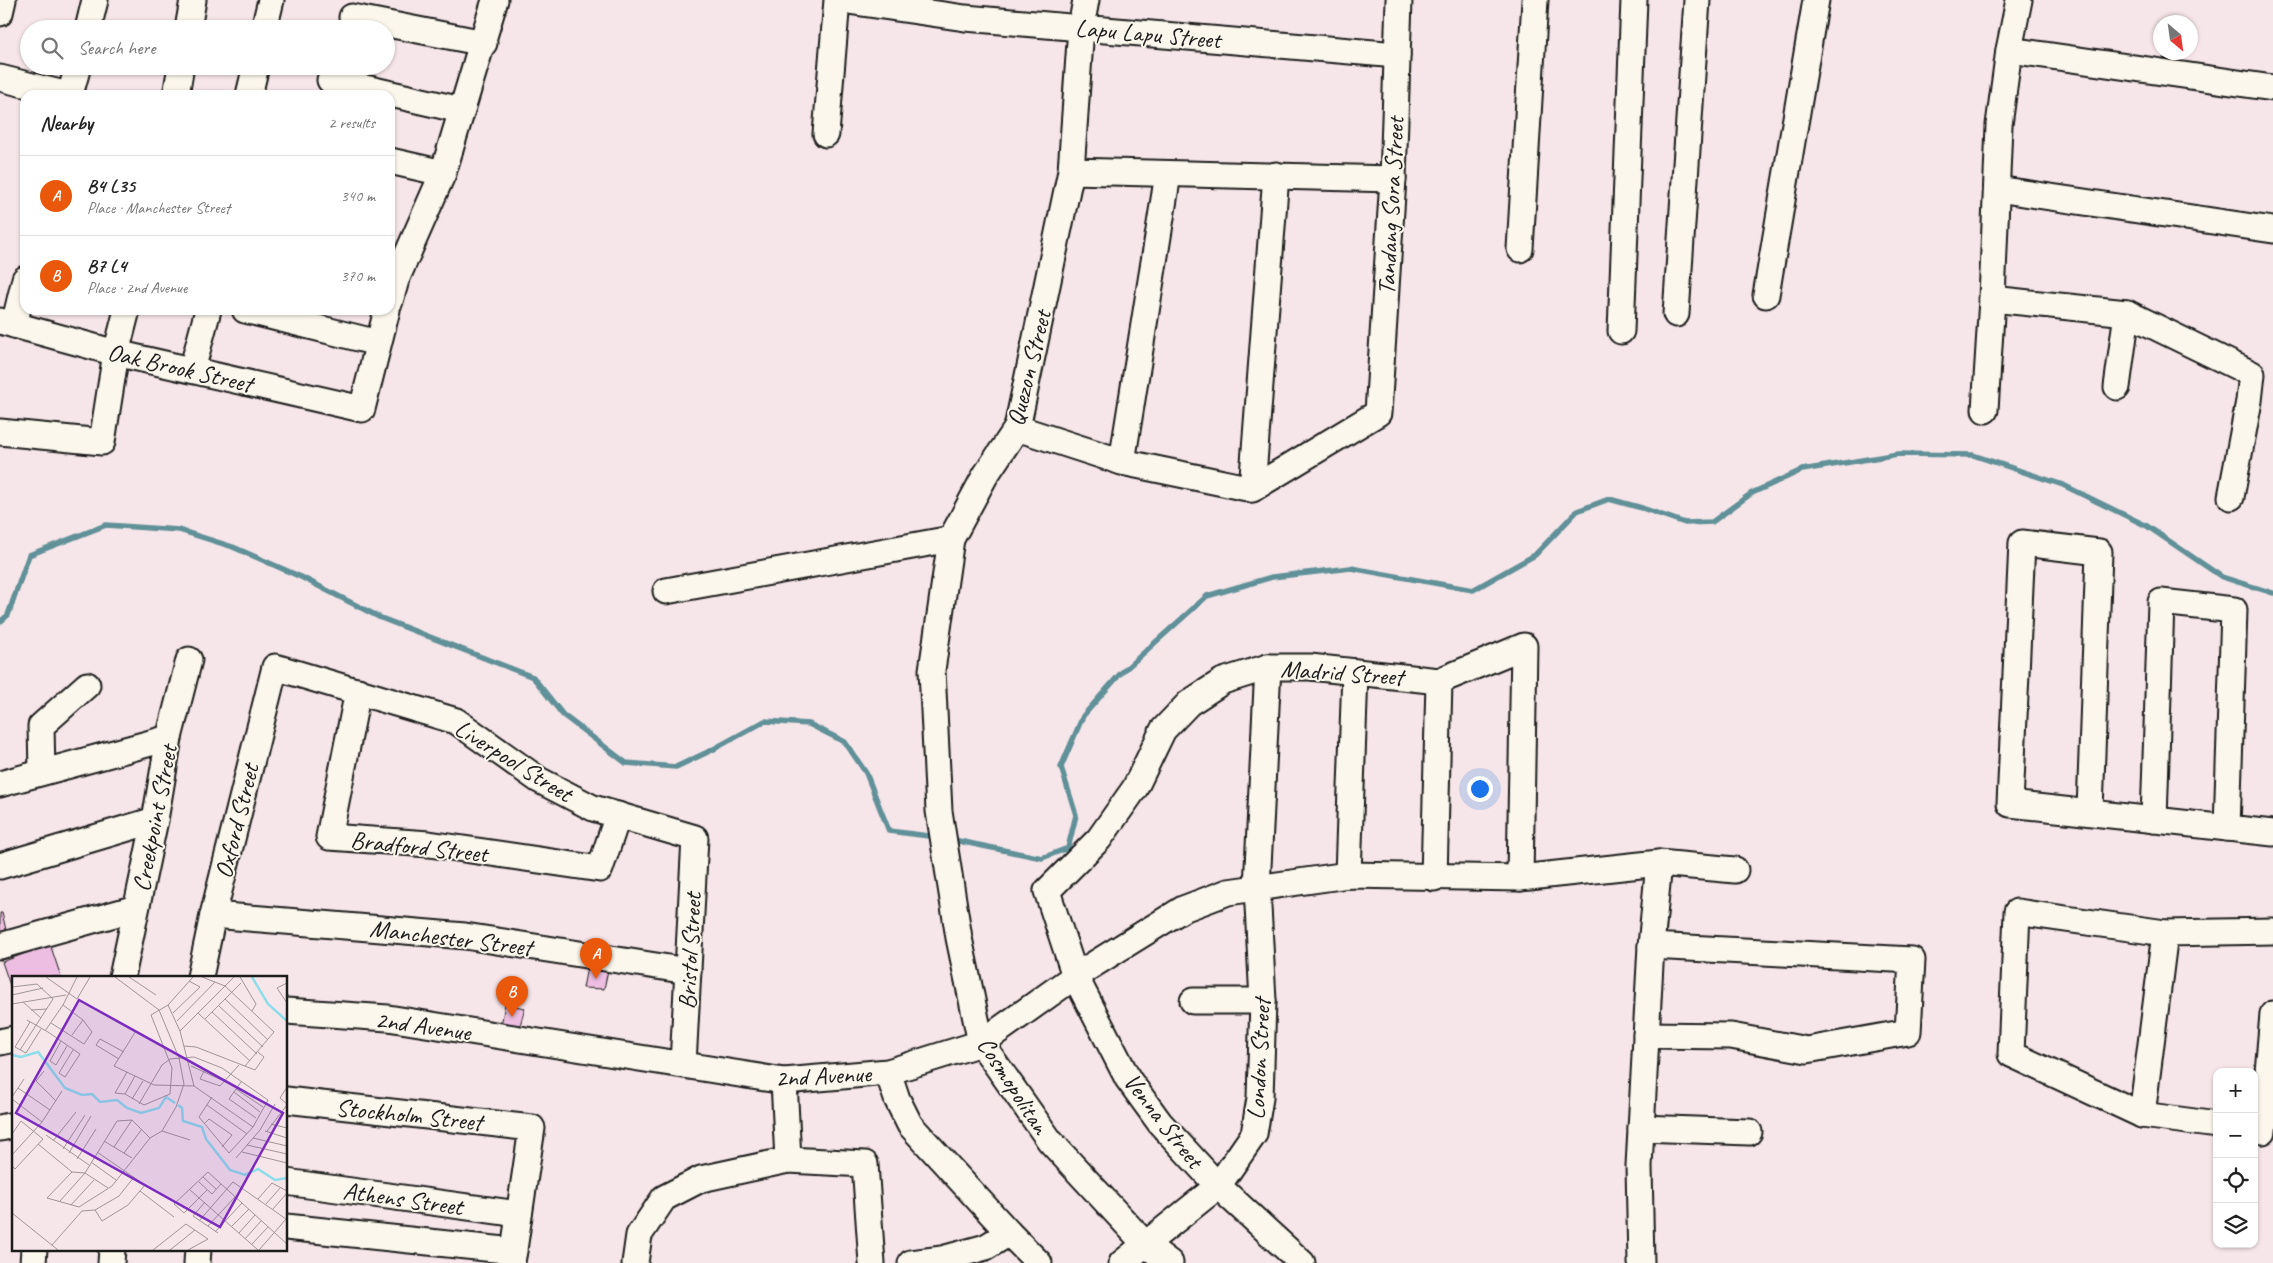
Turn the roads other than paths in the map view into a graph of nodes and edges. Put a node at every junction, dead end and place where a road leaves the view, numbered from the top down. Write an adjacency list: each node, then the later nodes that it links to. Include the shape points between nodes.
1 (3, 0): 16 (street)
2 (96, 0): 18 (street)
3 (193, 0): 19 (street)
4 (271, 0): 20 (street)
5 (495, 0): 24 (street)
6 (837, 0): 40 (street)
7 (841, 0): 15 (street, Lapu Lapu Street)
8 (1086, 0): 23 (street, Quezon Street)
9 (1399, 0): 26 (street, Tandang Sora Street)
10 (1535, 0): 49 (street)
11 (1634, 0): 61 (street)
12 (1697, 0): 55 (street)
13 (1816, 0): 52 (street)
14 (2020, 0): 25 (street)
15 (967, 9): 23 (street, Lapu Lapu Street)
16 (0, 13)
17 (352, 15): 21 (street)
18 (90, 20)
19 (190, 20)
20 (266, 20)
21 (376, 20)
22 (395, 24): 24 (street)
23 (1081, 28): 26 (street, Lapu Lapu Street); 42 (street, Quezon Street)
24 (484, 43): 39 (street)
25 (2009, 50): 32 (street); 47 (street, via 1999,125)
26 (1397, 55): 46 (street, Tandang Sora Street)
27 (75, 75): 34 (street)
28 (179, 75): 35 (street)
29 (254, 75): 36 (street)
30 (0, 78): 33 (street)
31 (330, 81): 37 (street)
32 (2273, 88)
33 (49, 90)
34 (71, 90)
35 (177, 90)
36 (250, 90)
37 (371, 90)
38 (395, 95): 39 (street)
39 (461, 110): 43 (street)
40 (826, 134)
41 (395, 162): 43 (street)
42 (1072, 171): 44 (street); 67 (street, Quezon Street)
43 (443, 173): 50 (street)
44 (1168, 174): 45 (street); 69 (street)
45 (1276, 175): 46 (street); 70 (street)
46 (1393, 179): 70 (street, Tandang Sora Street, via 1378,413)
47 (1997, 189): 48 (street); 53 (street)
48 (2273, 230)
49 (1520, 249)
50 (395, 279)
51 (20, 291): 60 (street)
52 (1766, 295)
53 (1992, 299): 54 (street); 66 (street)
54 (2127, 313): 65 (street); 71 (street, via 2252,374)
55 (1676, 314)
56 (126, 315): 63 (street)
57 (207, 315): 64 (street)
58 (265, 315): 62 (street)
59 (386, 315): 62 (street)
60 (7, 323): 63 (street, Oak Brook Street)
61 (1621, 331)
62 (378, 343): 64 (street, Oak Brook Street, via 362,409)
63 (116, 353): 64 (street, Oak Brook Street); 68 (street, via 102,442)
64 (192, 370)
65 (2117, 387)
66 (1985, 410)
67 (1017, 428): 69 (street); 72 (street, Quezon Street, via 985,476)
68 (0, 432)
69 (1122, 462): 70 (street)
70 (1252, 489)
71 (2231, 497)
72 (951, 539): 73 (street); 84 (street, Quezon Street, via 932,670)
73 (666, 591)
74 (190, 660): 81 (street, Creekpoint Street)
75 (275, 667): 80 (street, Liverpool Street); 101 (street, Oxford Street)
76 (1268, 667): 77 (street, Madrid Street); 98 (street, London Street); 99 (street, Madrid Street, via 1223,681 1189,703 1163,730 1135,788 1099,839)
77 (1355, 672): 78 (street, Madrid Street); 95 (street)
78 (1439, 681): 96 (street); 97 (street, Madrid Street, via 1524,646)
79 (87, 685): 82 (street, via 41,726)
80 (358, 691): 86 (street, Liverpool Street, via 456,721 539,780 593,808); 86 (street, Bradford Street, via 329,837 429,844 600,869)
81 (169, 738): 82 (street); 87 (street, Creekpoint Street)
82 (42, 772): 83 (street)
83 (0, 784)
84 (939, 811): 115 (street, Cosmopolitan, via 959,938)
85 (2090, 811): 85 (street, via 2010,804 2022,543 2099,552); 88 (street)
86 (618, 815): 91 (street, Liverpool Street)
87 (155, 820): 93 (street); 100 (street, Creekpoint Street)
88 (2154, 820): 89 (street); 89 (street, via 2161,602 2234,610)
89 (2227, 828): 90 (street)
90 (2273, 833)
91 (695, 838): 106 (street, Bristol Street)
92 (1659, 863): 94 (street, 2nd Avenue); 97 (street, 2nd Avenue); 105 (street)
93 (0, 866)
94 (1735, 870)
95 (1348, 875): 96 (street, 2nd Avenue); 98 (street, 2nd Avenue)
96 (1434, 878): 97 (street, 2nd Avenue)
97 (1520, 878)
98 (1257, 887): 109 (street, 2nd Avenue, via 1228,892 1183,909); 111 (street, London Street)
99 (1047, 891): 109 (street, Venna Street)
100 (136, 908): 104 (street); 107 (street, Creekpoint Street)
101 (213, 915): 106 (street, Manchester Street, via 465,936); 108 (street, Oxford Street)
102 (2273, 931): 103 (street)
103 (2165, 934): 120 (street); 120 (street, via 2017,912 2011,1054)
104 (0, 946)
105 (1651, 946): 114 (street); 114 (street, via 1912,960 1908,1032 1806,1050 1731,1036)
106 (688, 971): 116 (street, Bristol Street)
107 (122, 976)
108 (200, 976)
109 (1075, 976): 115 (street, 2nd Avenue); 127 (street, Venna Street, via 1128,1079 1160,1123)
110 (1193, 1001): 111 (street)
111 (1262, 1001): 127 (street, London Street, via 1260,1098 1254,1134)
112 (288, 1011): 116 (street, 2nd Avenue, via 388,1018)
113 (2273, 1014): 123 (street)
114 (1646, 1035): 122 (street)
115 (981, 1043): 117 (street, 2nd Avenue); 131 (street, Cosmopolitan, via 1050,1141)
116 (683, 1064): 118 (street, 2nd Avenue)
117 (888, 1072): 118 (street, 2nd Avenue); 130 (street, via 910,1125)
118 (784, 1081): 125 (street)
119 (288, 1100): 128 (street, Stockholm Street, via 532,1128)
120 (2142, 1115): 121 (street)
121 (2213, 1124)
122 (1641, 1128): 124 (street); 146 (street)
123 (2263, 1131)
124 (1749, 1132)
125 (788, 1160): 139 (street, via 701,1179 664,1198 639,1235); 140 (street, via 865,1164)
126 (288, 1182): 128 (street, Athens Street)
127 (1218, 1186): 131 (street, London Street); 145 (street, Venna Street)
128 (520, 1214): 135 (street)
129 (288, 1227): 135 (street)
130 (1009, 1234): 141 (street, via 986,1247 942,1259); 142 (street)
131 (1145, 1244): 143 (street, London Street); 144 (street, Cosmopolitan)
132 (34, 1250): 136 (street)
133 (112, 1250): 137 (street)
134 (198, 1250): 138 (street)
135 (513, 1257)
136 (33, 1263)
137 (111, 1263)
138 (197, 1263)
139 (635, 1263)
140 (872, 1263)
141 (911, 1263)
142 (1039, 1263)
143 (1122, 1263)
144 (1170, 1263)
145 (1302, 1263)
146 (1641, 1263)

